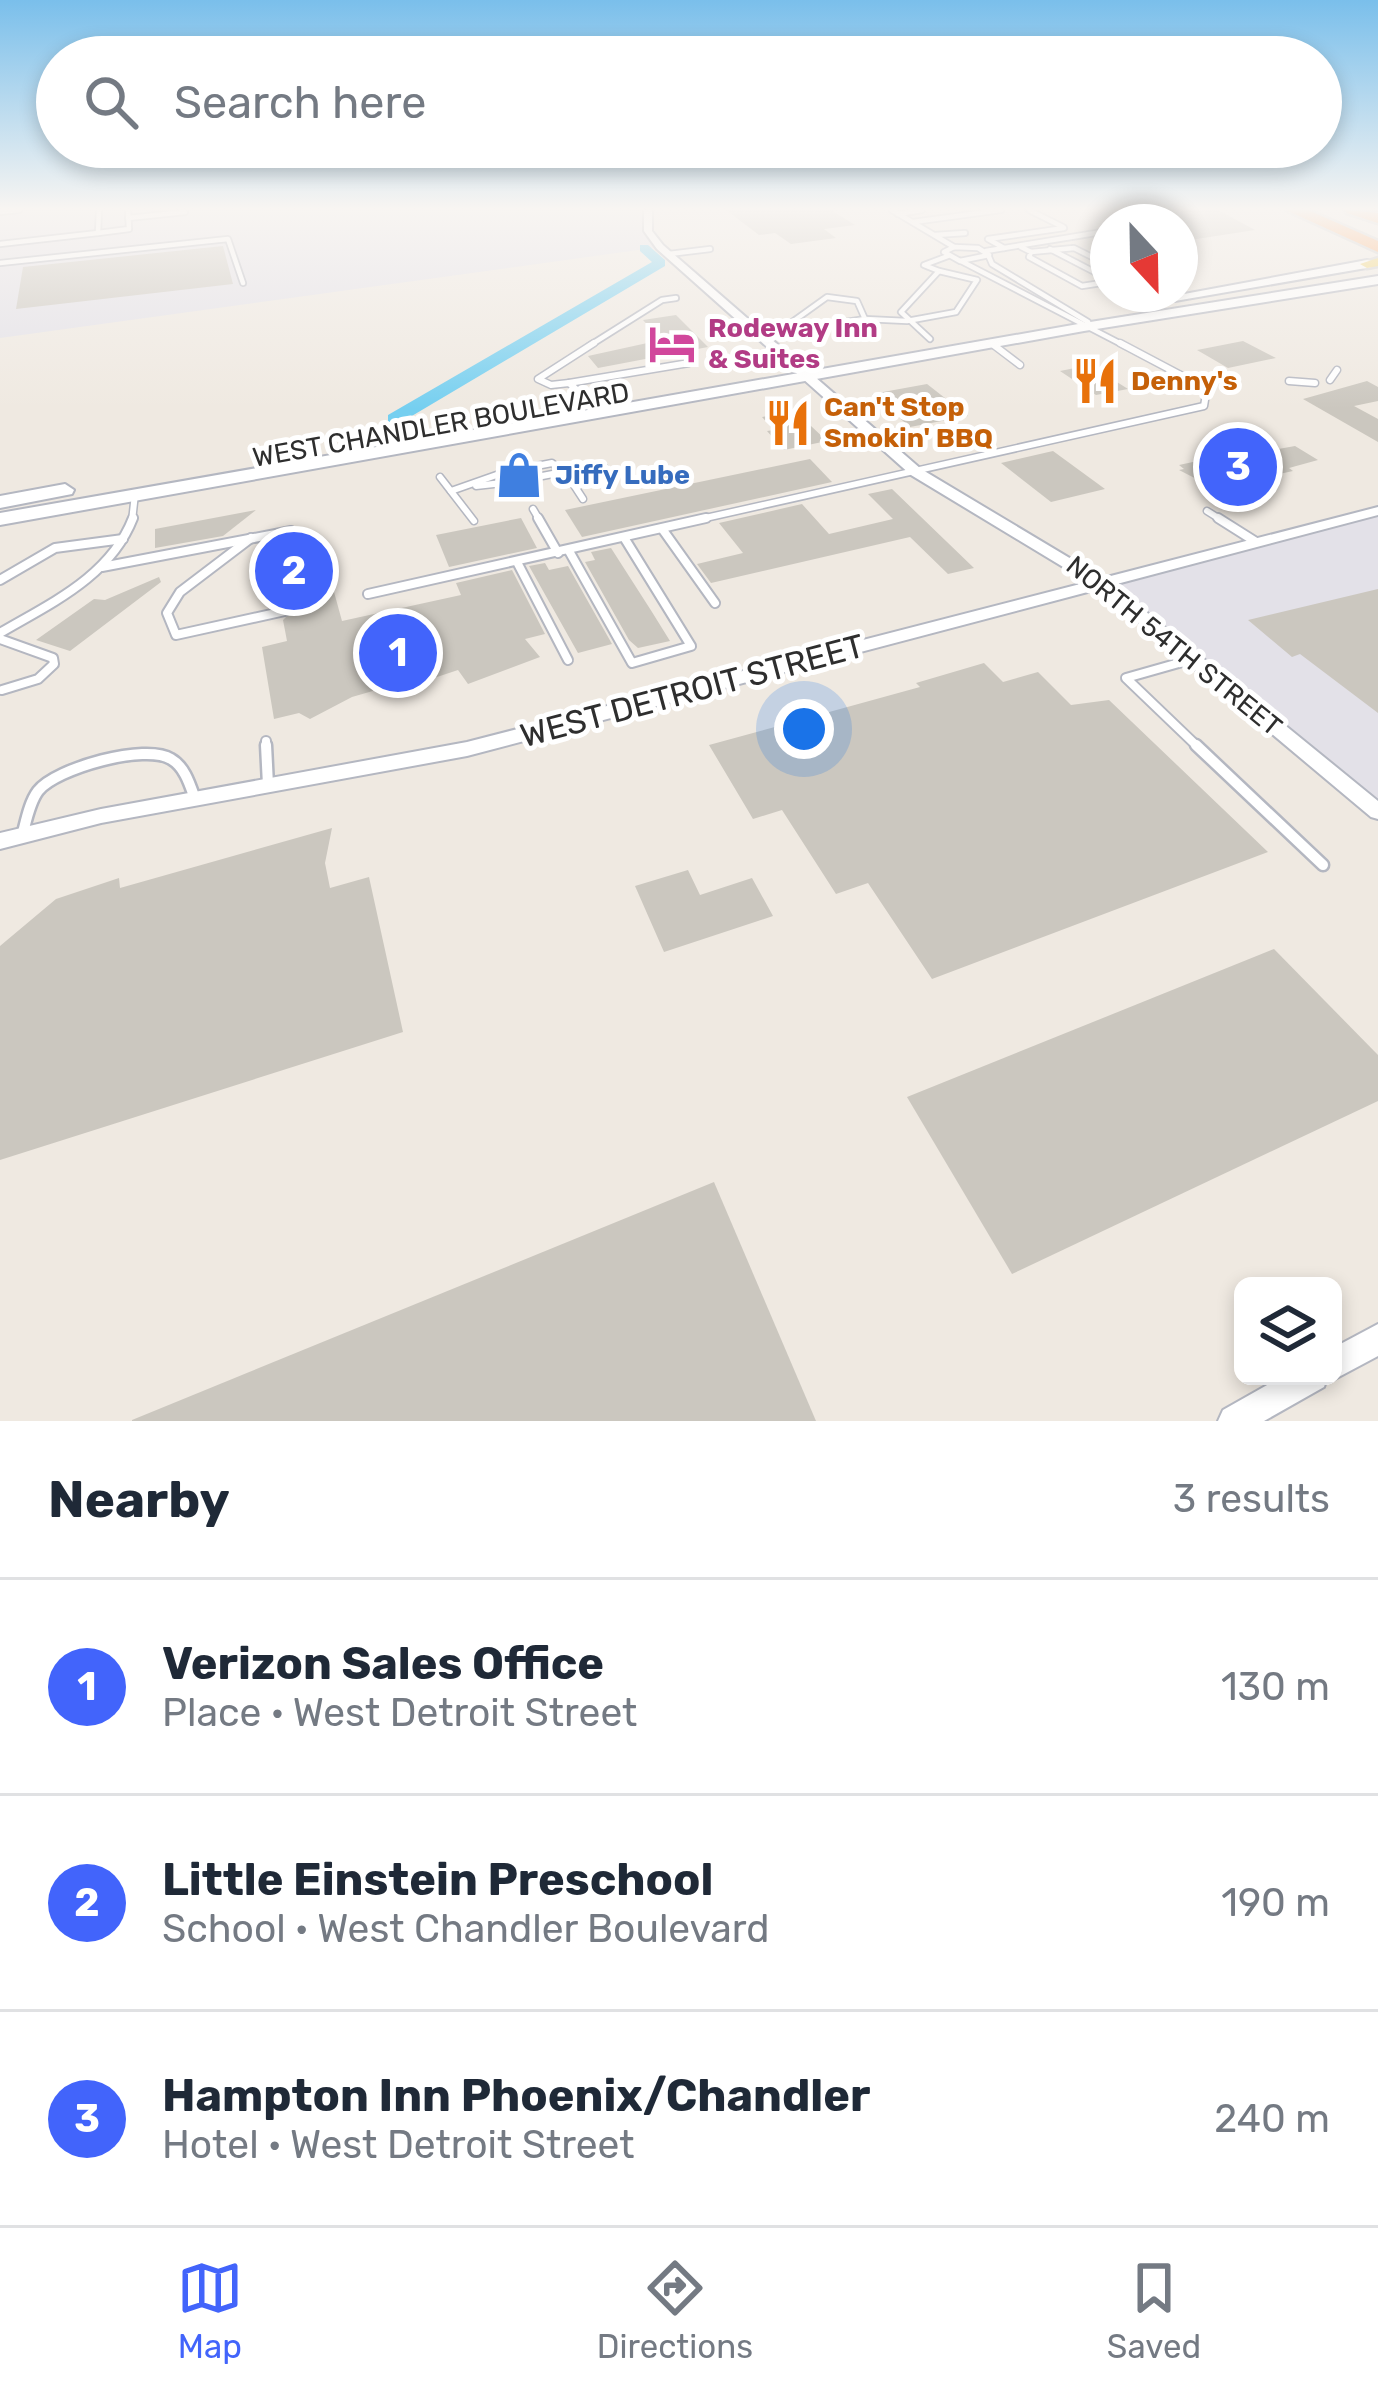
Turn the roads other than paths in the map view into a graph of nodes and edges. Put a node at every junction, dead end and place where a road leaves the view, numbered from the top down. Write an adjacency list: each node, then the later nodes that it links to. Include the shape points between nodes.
1 (241, 276): 9 (lane)
2 (694, 276): 16 (street, NORTH 54TH STREET)
3 (935, 276): 13 (lane, via 902,312)
4 (959, 276): 13 (lane, via 977,280 956,312)
5 (999, 276): 11 (lane)
6 (1011, 276): 11 (lane)
7 (1294, 276): 11 (main road, WEST CHANDLER BOULEVARD)
8 (1378, 280): 14 (main road, WEST CHANDLER BOULEVARD)
9 (243, 283)
10 (676, 298): 25 (lane, via 538,379)
11 (1071, 314): 14 (lane); 14 (lane); 17 (main road, WEST CHANDLER BOULEVARD)
12 (865, 319): 13 (lane); 15 (lane); 15 (lane, via 857,301 827,297)
13 (907, 321): 17 (lane)
14 (1091, 326): 18 (main road, WEST CHANDLER BOULEVARD); 32 (lane, via 1190,380 1206,394 1204,406)
15 (778, 332): 16 (lane)
16 (760, 335): 21 (street, NORTH 54TH STREET)
17 (930, 339): 21 (main road, WEST CHANDLER BOULEVARD)
18 (990, 344): 20 (lane); 21 (main road, WEST CHANDLER BOULEVARD)
19 (689, 363): 25 (lane)
20 (1019, 365)
21 (799, 370): 27 (main road, WEST CHANDLER BOULEVARD); 29 (main road, WEST CHANDLER BOULEVARD); 32 (street, NORTH 54TH STREET)
22 (1337, 370): 23 (lane)
23 (1330, 380)
24 (1289, 381): 26 (lane)
25 (569, 383): 27 (lane)
26 (1316, 383)
27 (587, 399): 28 (main road, WEST CHANDLER BOULEVARD)
28 (509, 413): 29 (main road); 39 (main road, WEST CHANDLER BOULEVARD)
29 (416, 445): 37 (main road, WEST CHANDLER BOULEVARD)
30 (605, 468): 31 (lane)
31 (563, 472): 33 (lane); 38 (lane)
32 (916, 472): 45 (lane); 55 (street, NORTH 54TH STREET)
33 (529, 473)
34 (440, 476): 36 (lane)
35 (508, 477): 36 (lane)
36 (451, 491): 44 (lane)
37 (135, 494): 43 (main road, WEST CHANDLER BOULEVARD); 47 (lane, via 134,530)
38 (583, 499)
39 (0, 502)
40 (533, 509): 51 (lane)
41 (1207, 511): 50 (lane)
42 (1378, 511): 50 (street, WEST DETROIT STREET)
43 (0, 519)
44 (474, 521)
45 (664, 530): 49 (lane); 57 (lane)
46 (291, 531): 48 (lane)
47 (126, 538): 53 (lane); 54 (lane, via 55,548)
48 (251, 538): 53 (lane); 58 (lane, via 180,592 167,613 176,635)
49 (625, 539): 51 (lane); 51 (lane, via 691,646 632,663)
50 (1256, 542): 55 (street, WEST DETROIT STREET)
51 (564, 552): 52 (lane)
52 (517, 562): 56 (lane); 61 (lane)
53 (102, 567): 59 (lane)
54 (0, 580)
55 (1101, 583): 60 (street, NORTH 54TH STREET); 64 (street, WEST DETROIT STREET, via 466,748)
56 (368, 594)
57 (715, 603)
58 (285, 611)
59 (0, 636): 62 (lane, via 54,664 38,679)
60 (1193, 658): 66 (street, NORTH 54TH STREET); 69 (lane, via 1126,678)
61 (568, 660)
62 (2, 690)
63 (266, 742): 64 (lane)
64 (268, 785): 65 (street, WEST DETROIT STREET)
65 (195, 799): 67 (street, WEST DETROIT STREET); 67 (lane, via 179,764 162,754 113,758 60,774 38,792)
66 (1378, 812)
67 (22, 836): 68 (street, WEST DETROIT STREET)
68 (0, 841)
69 (1324, 865)
70 (1378, 1339): 71 (street)
71 (1342, 1360)
72 (1297, 1385): 73 (street)
73 (1234, 1421)

